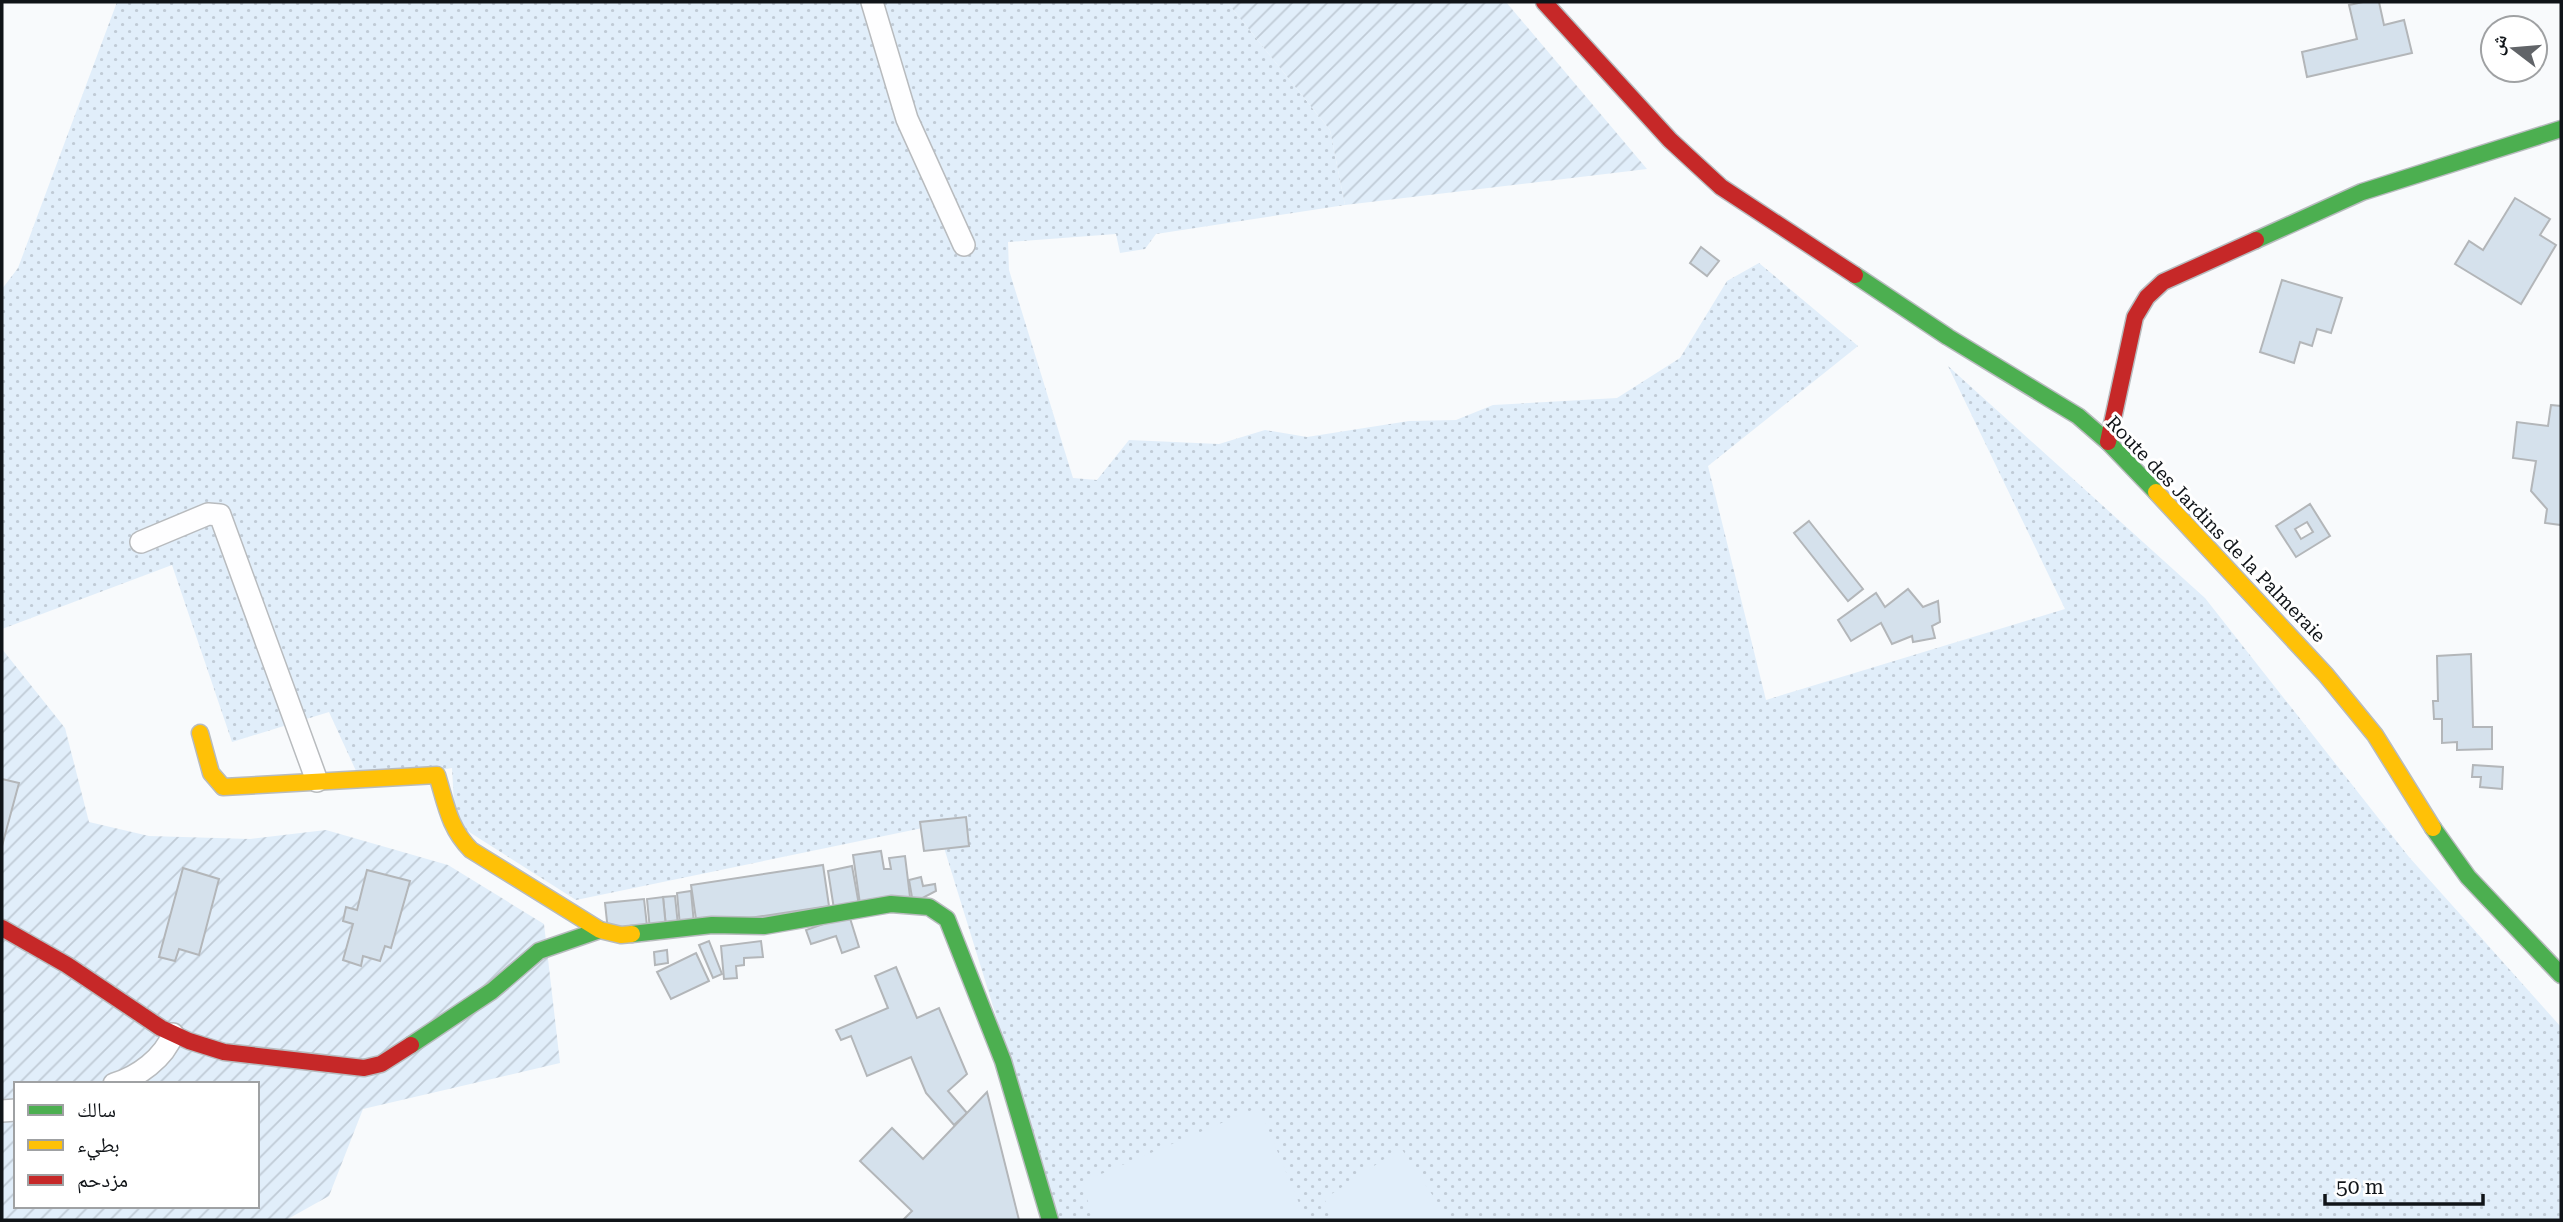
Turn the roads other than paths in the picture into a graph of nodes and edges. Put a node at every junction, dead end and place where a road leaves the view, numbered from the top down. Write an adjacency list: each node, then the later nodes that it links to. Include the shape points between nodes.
1 (872, 2): 4 (street, via 907,119)
2 (1544, 2): 5 (street, Route des Jardins de la Palmeraie, via 1670,140 1721,187 1948,338 2078,416)
3 (2561, 130): 5 (street, via 2362,192 2164,282 2147,297 2135,317)
4 (964, 245)
5 (2108, 442): 11 (street, Route des Jardins de la Palmeraie, via 2326,675 2375,735 2468,877)
6 (141, 542): 8 (street, via 208,514 220,515)
7 (200, 733): 8 (street, via 211,773 223,787)
8 (317, 781): 10 (street, via 437,775 453,827 464,843)
9 (2, 928): 12 (street)
10 (600, 930): 12 (street, via 539,951 492,991 373,1066 346,1067 224,1052); 14 (street, via 621,935 712,925 764,926 891,904 929,907 947,919 1003,1061)
11 (2561, 975)
12 (173, 1034): 13 (street, via 160,1056)
13 (122, 1082)
14 (1050, 1220)

